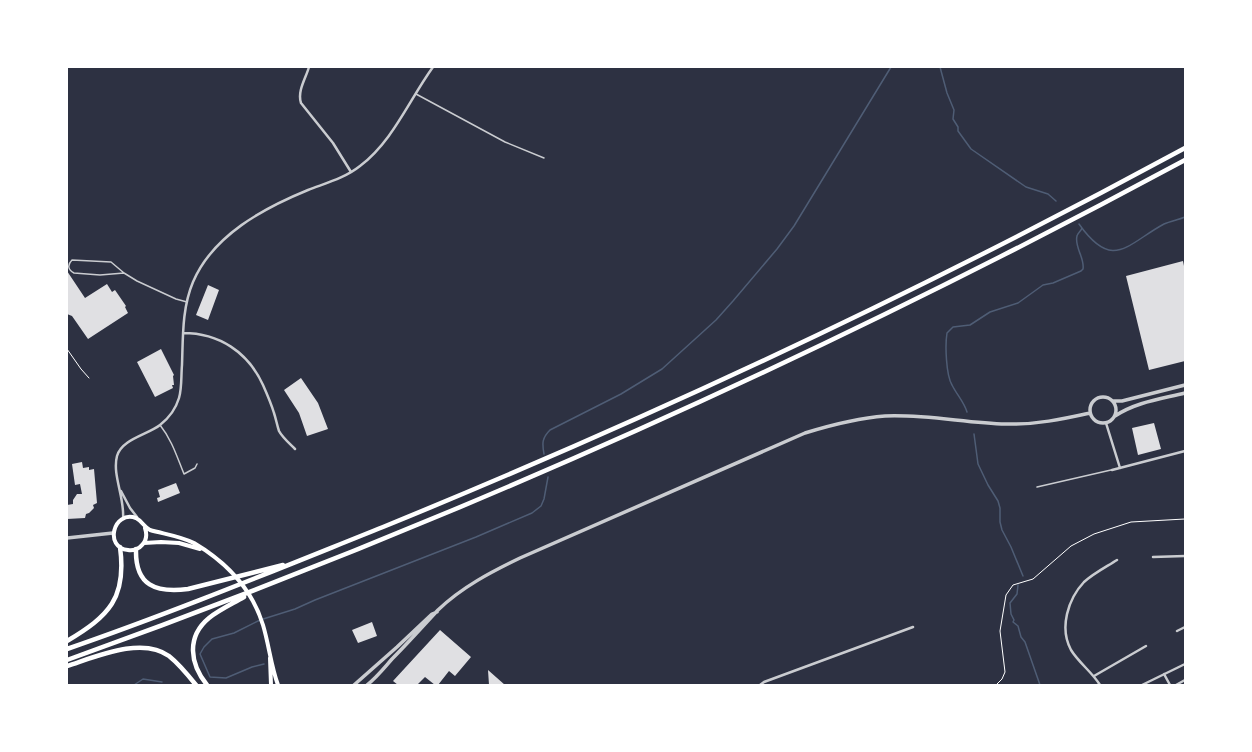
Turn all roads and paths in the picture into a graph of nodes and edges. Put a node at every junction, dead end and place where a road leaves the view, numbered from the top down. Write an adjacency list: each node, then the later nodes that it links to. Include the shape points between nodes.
1 (309, 67): 7 (street, via 300,92 301,103)
2 (433, 67): 3 (street)
3 (416, 94): 5 (lane, via 486,133); 7 (street, via 380,148)
4 (1185, 148): 40 (highway, via 911,290 726,379 507,475)
5 (544, 158)
6 (1185, 160): 41 (highway, via 916,300 699,403 396,534)
7 (352, 172): 9 (street, via 276,204 242,224 215,249 203,265 193,281)
8 (124, 273): 8 (lane, via 111,262 72,260 68,266 74,273); 9 (lane)
9 (187, 302): 10 (street)
10 (183, 334): 19 (street, via 179,398 172,412); 20 (street, via 202,334 219,340 247,360 257,373 280,431)
11 (67, 349): 12 (path)
12 (88, 378)
13 (1185, 386): 15 (street)
14 (1185, 393): 17 (street, via 1140,404)
15 (1113, 401): 16 (street, via 1105,397 1098,398 1091,405); 17 (street, via 1116,408)
16 (1090, 413): 18 (street, via 1096,421); 42 (street, via 1055,421 1007,424 884,416 848,421 805,433 502,566 468,586)
17 (1115, 416): 18 (street)
18 (1106, 423): 23 (street)
19 (160, 425): 22 (lane, via 184,474); 26 (street, via 130,441 118,452 116,462)
20 (295, 449)
21 (1185, 451): 23 (street)
22 (197, 464)
23 (1120, 468): 24 (street)
24 (1112, 470): 25 (lane)
25 (1037, 487)
26 (120, 489): 27 (street); 29 (street)
27 (123, 519): 29 (main road, via 133,517); 31 (main road, via 117,523)
28 (1185, 519): 63 (path, via 1131,522 1094,534 1071,546 1033,579 1013,585 1006,595 1000,631 1005,672)
29 (139, 520): 30 (main road)
30 (145, 528): 33 (main road); 36 (main road, via 194,543)
31 (113, 533): 32 (street); 34 (main road)
32 (67, 538)
33 (144, 543): 35 (main road); 36 (main road, via 179,543)
34 (120, 547): 35 (main road, via 129,551); 46 (highway, via 121,577 113,602 97,622)
35 (136, 550): 40 (highway, via 140,573 150,585 163,590 188,589)
36 (202, 550): 49 (main road, via 226,567 241,582 252,599 263,623)
37 (1153, 556): 38 (street)
38 (1185, 556)
39 (1117, 560): 54 (street, via 1080,588 1073,598 1066,620 1066,636 1071,649)
40 (298, 562): 48 (highway)
41 (257, 589): 50 (highway); 59 (highway, via 208,619 196,636 193,644 194,661)
42 (438, 611): 57 (street); 61 (street)
43 (913, 627): 62 (street)
44 (1185, 627): 45 (street)
45 (1177, 631)
46 (67, 641)
47 (1146, 646): 54 (street)
48 (67, 649)
49 (270, 658): 56 (main road); 60 (main road)
50 (67, 660)
51 (1185, 664): 53 (street)
52 (67, 666): 58 (highway, via 115,651 147,647 168,655)
53 (1164, 674): 65 (street); 66 (street)
54 (1094, 676): 64 (street)
55 (1185, 680): 67 (street)
56 (270, 684)
57 (369, 684)
58 (196, 685)
59 (207, 685)
60 (278, 685)
61 (354, 685)
62 (760, 685)
63 (996, 685)
64 (1100, 685)
65 (1142, 685)
66 (1170, 685)
67 (1176, 685)

